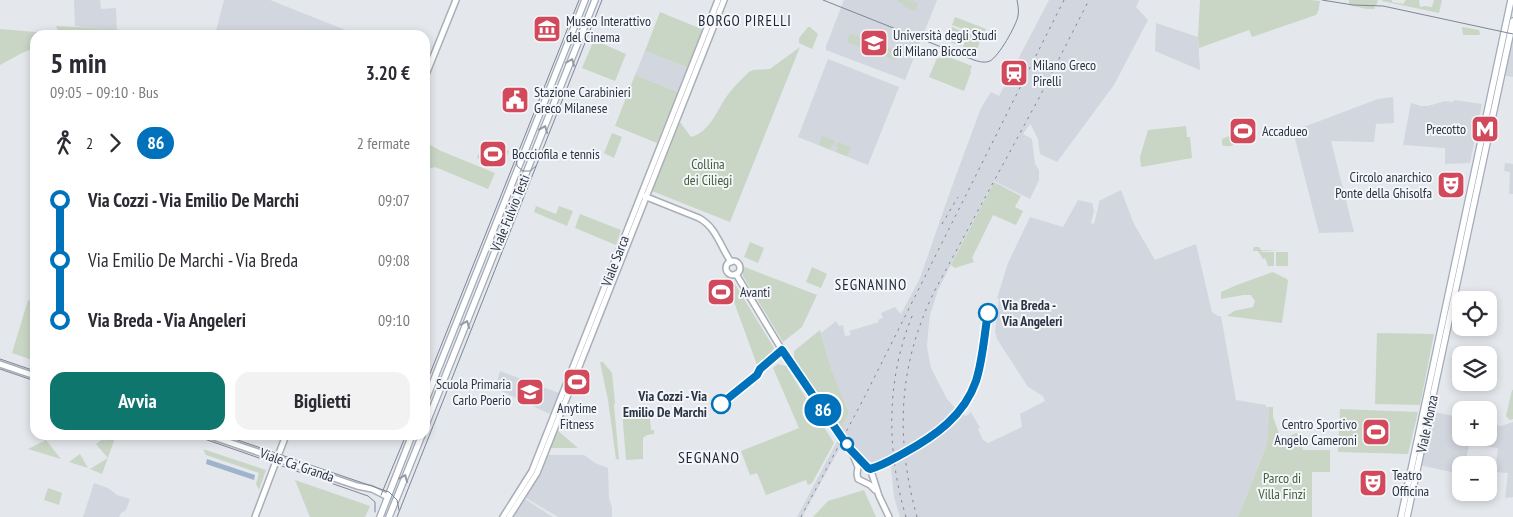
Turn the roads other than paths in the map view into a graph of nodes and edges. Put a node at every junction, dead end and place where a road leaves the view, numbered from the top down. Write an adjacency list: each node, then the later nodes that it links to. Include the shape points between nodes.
1 (456, 0): 9 (street)
2 (585, 0): 10 (main road, Viale Fulvio Testi)
3 (595, 0): 11 (main road, Viale Fulvio Testi, one-way to 3)
4 (718, 0): 12 (street, Viale Sarca)
5 (724, 0): 12 (street, Viale Sarca)
6 (1512, 0): 8 (main road, Viale Monza)
7 (1513, 21): 8 (main road, Viale Monza)
8 (1509, 27): 15 (main road, Viale Monza)
9 (430, 65)
10 (514, 180): 11 (main road); 18 (main road, Viale Fulvio Testi)
11 (522, 184): 19 (main road, Viale Fulvio Testi, one-way to 11)
12 (644, 196): 13 (street, via 706,222); 36 (street, Viale Sarca, via 532,471); 37 (street, Viale Sarca, via 537,473)
13 (730, 262): 14 (street, via 727,271); 14 (street, via 740,266)
14 (736, 274): 24 (street, bridge, via 783,352)
15 (1444, 331): 39 (main road, Viale Monza); 40 (main road, Viale Monza)
16 (0, 364): 17 (street)
17 (30, 374)
18 (430, 390)
19 (430, 414)
20 (223, 440): 25 (street, Viale Ca' Granda)
21 (284, 440): 25 (street)
22 (410, 440): 31 (main road)
23 (420, 440): 32 (main road, one-way to 23)
24 (850, 449): 26 (street); 27 (street)
25 (277, 458): 31 (street, Viale Ca' Granda); 33 (street)
26 (868, 468): 27 (street); 28 (street)
27 (859, 470): 29 (street, via 858,477)
28 (872, 476): 29 (street); 30 (street)
29 (865, 482): 30 (street)
30 (879, 496): 38 (street)
31 (388, 497): 32 (main road, Viale Ca' Granda); 34 (main road)
32 (396, 500): 35 (main road)
33 (255, 517)
34 (380, 517)
35 (389, 517)
36 (503, 517)
37 (509, 517)
38 (889, 517)
39 (1401, 517)
40 (1407, 517)

